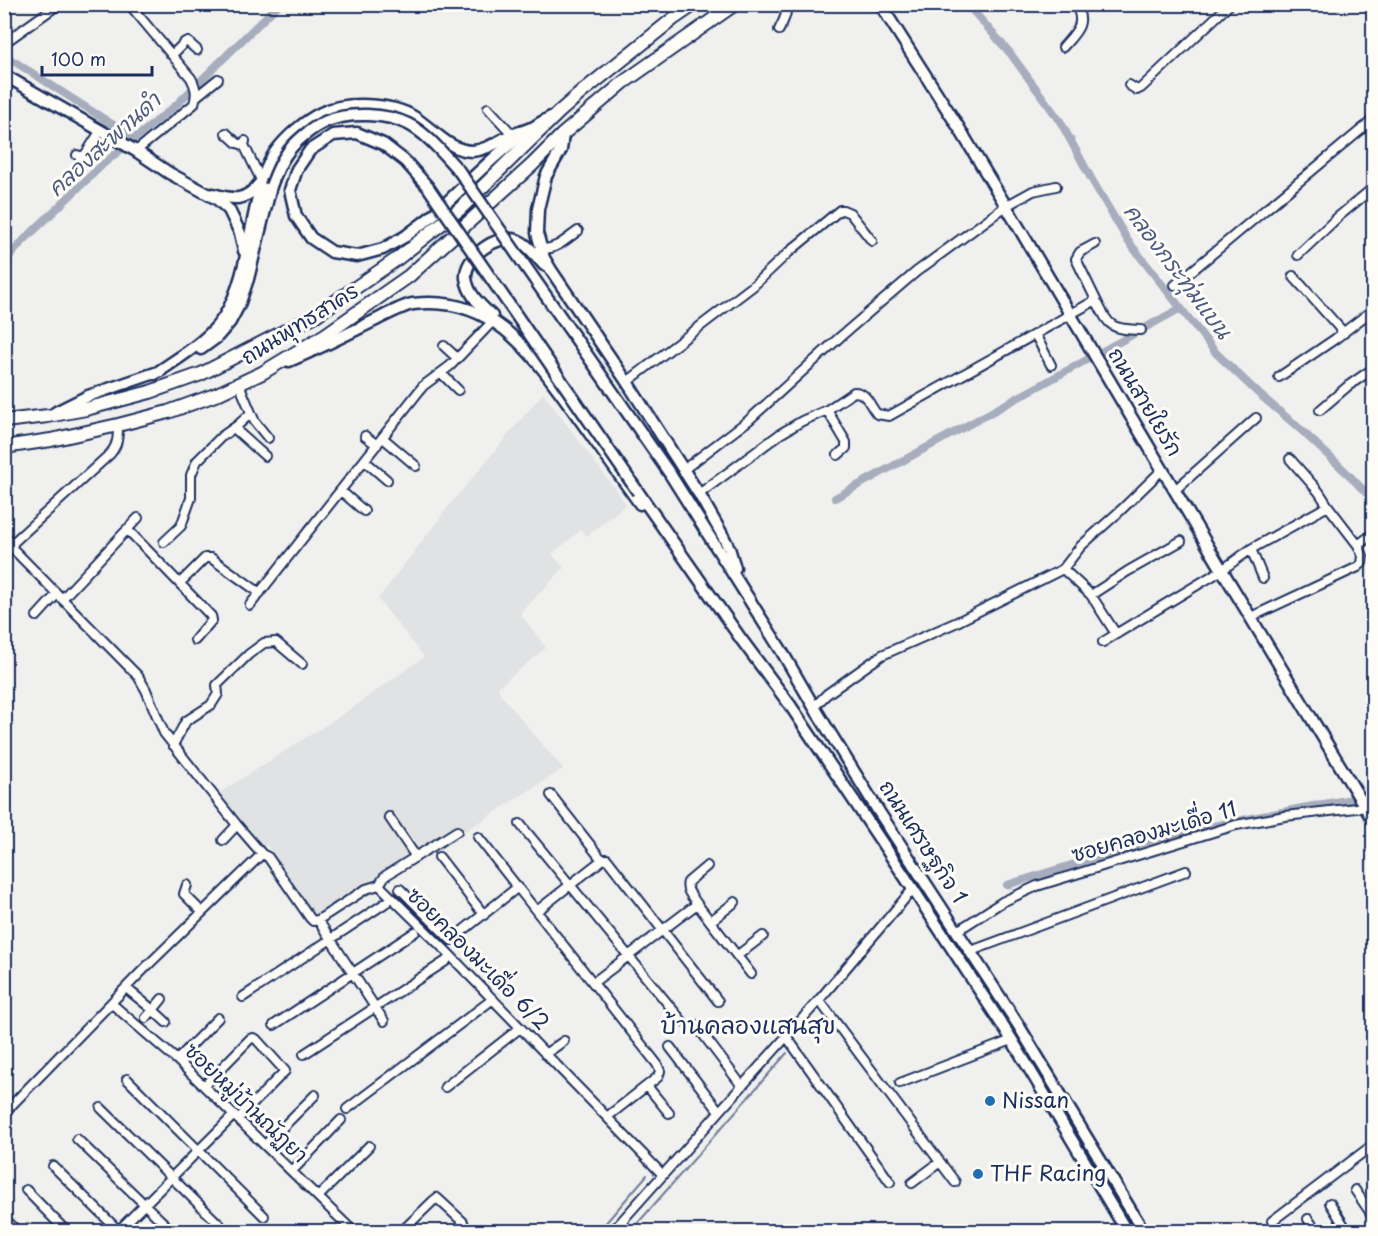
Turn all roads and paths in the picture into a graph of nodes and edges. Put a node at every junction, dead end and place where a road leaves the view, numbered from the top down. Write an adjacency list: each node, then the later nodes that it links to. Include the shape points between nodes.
1 (59, 4): 10 (street)
2 (129, 4): 13 (street)
3 (695, 4): 20 (main road)
4 (735, 4): 26 (main road, via 624,82)
5 (784, 4): 9 (street, via 786,14)
6 (880, 4): 34 (main road, ถนนสายใยรัก)
7 (1075, 4): 11 (street, via 1081,23)
8 (1230, 4): 17 (street, via 1141,88)
9 (779, 30)
10 (4, 43)
11 (1063, 47)
12 (197, 50): 13 (street, via 185,42)
13 (172, 55): 18 (street, via 192,78)
14 (4, 75): 24 (main road)
15 (218, 79): 18 (street)
16 (4, 85): 22 (street)
17 (1129, 85)
18 (197, 96): 28 (street, via 194,104)
19 (488, 108): 27 (street)
20 (559, 112): 23 (main road); 66 (main road, ถนนพุทธสาคร, via 460,209 316,315 201,374 86,410)
21 (1374, 118): 43 (street)
22 (4, 119)
23 (531, 128): 27 (main road); 103 (main road, ถนนเศรษฐกิจ 1, bridge, via 499,154 430,218 383,249 357,256 332,252 311,238 296,216 290,190 297,169 310,150 333,135 357,133 383,144 405,160 428,187 638,492)
24 (101, 130): 28 (main road); 29 (street, via 83,157)
25 (226, 133): 30 (street, via 237,143 245,143)
26 (563, 134): 38 (main road, via 561,150 546,176 538,209 537,233); 56 (main road, ถนนพุทธสาคร, via 409,276)
27 (513, 135): 30 (main road, via 487,148 460,150 413,116 385,106 354,105 323,112 299,126 276,151)
28 (136, 151): 33 (main road)
29 (77, 155)
30 (266, 180): 33 (main road, via 242,198); 40 (main road, via 262,182); 58 (main road, via 248,279 230,322 216,338); 101 (main road, ถนนเศรษฐกิจ 1, bridge, via 306,134 327,121 355,115 383,116 408,124 434,144 459,171 670,474)
31 (1056, 186): 34 (street, via 1033,191)
32 (1374, 187): 39 (street)
33 (204, 191): 40 (main road, via 229,210 241,238)
34 (1006, 206): 46 (main road, ถนนสายใยรัก); 82 (street, via 915,272 749,420)
35 (578, 231): 38 (street, via 554,247)
36 (872, 241): 60 (street, via 850,213 840,210 753,286)
37 (1095, 244): 44 (street, via 1080,252 1076,259)
38 (542, 249): 42 (main road)
39 (1298, 255)
40 (244, 263): 58 (main road, via 224,317 191,349)
41 (1293, 276): 50 (street)
42 (561, 285): 49 (main road, via 515,239 496,241 479,252 466,275 469,289 478,303); 60 (main road)
43 (1175, 285)
44 (1096, 300): 46 (street); 48 (street, via 1115,328)
45 (1374, 309): 50 (street)
46 (1070, 314): 51 (street); 81 (main road, ถนนสายใยรัก)
47 (493, 321): 49 (main road); 53 (street); 56 (main road, via 460,306 411,304)
48 (1141, 330)
49 (510, 332): 103 (main road, via 538,362 683,565)
50 (1344, 333): 59 (street)
51 (1035, 334): 54 (street); 63 (street, via 889,416 877,414 858,392)
52 (444, 346): 53 (street)
53 (457, 358): 57 (street)
54 (1051, 365)
55 (1374, 368): 64 (street)
56 (262, 373): 61 (main road, ถนนพุทธสาคร)
57 (441, 373): 62 (street); 73 (street, via 423,386)
58 (155, 374): 66 (main road, via 88,396)
59 (1279, 377)
60 (627, 382): 82 (main road)
61 (239, 384): 65 (street); 69 (main road, ถนนพุทธสาคร)
62 (458, 390)
63 (827, 410): 76 (street, via 846,442 846,448); 86 (street, via 780,434)
64 (1320, 410)
65 (252, 413): 70 (street); 72 (street)
66 (48, 416): 68 (main road, ถนนพุทธสาคร)
67 (1256, 418): 84 (street)
68 (4, 421)
69 (118, 425): 75 (main road, ถนนพุทธสาคร); 96 (street, via 118,439 110,454)
70 (238, 425): 77 (street, via 237,431); 94 (street, via 197,461 181,526)
71 (365, 436): 74 (street)
72 (268, 438)
73 (383, 438): 74 (street); 80 (street)
74 (377, 445): 79 (street)
75 (4, 447)
76 (838, 455)
77 (265, 456)
78 (1290, 459): 87 (street)
79 (364, 461): 83 (street); 85 (street)
80 (416, 466)
81 (1163, 469): 84 (main road, ถนนสายใยรัก); 98 (street, via 1081,546)
82 (683, 470): 86 (main road)
83 (387, 480)
84 (1175, 490): 99 (main road, ถนนสายใยรัก)
85 (341, 491): 88 (street); 104 (street)
86 (699, 494): 101 (main road, via 729,549)
87 (1328, 506): 95 (street); 97 (street)
88 (364, 511)
89 (138, 518): 90 (street)
90 (127, 529): 102 (street); 106 (street)
91 (1374, 533): 95 (street)
92 (4, 535): 96 (street)
93 (1181, 541): 105 (street)
94 (164, 542)
95 (1358, 545): 109 (street, via 1363,560 1358,567)
96 (9, 547): 106 (street)
97 (1251, 549): 99 (street); 100 (street)
98 (1063, 569): 105 (street); 114 (street, via 882,655)
99 (1222, 570): 109 (main road, ถนนสายใยรัก); 110 (street)
100 (1263, 578)
101 (738, 579): 114 (main road, ถนนเศรษฐกิจ 1)
102 (180, 583): 104 (street, via 205,558 211,558); 111 (street, via 211,616 212,620)
103 (706, 589): 136 (main road, ถนนเศรษฐกิจ 1, via 790,705)
104 (260, 593): 107 (street)
105 (1091, 595): 110 (street)
106 (60, 596): 108 (street); 115 (street, via 143,683 160,726)
107 (250, 605)
108 (37, 616)
109 (1251, 617): 117 (main road, ถนนสายใยรัก)
110 (1116, 634): 112 (street)
111 (195, 640)
112 (1103, 642)
113 (302, 664): 115 (street, via 276,642 264,643 217,685 218,694 211,705 186,721)
114 (814, 707): 146 (main road, ถนนเศรษฐกิจ 1)
115 (173, 745): 121 (street)
116 (551, 795): 128 (street)
117 (1369, 807): 119 (main road, ถนนสายใยรัก); 146 (street, ซอยคลองมะเดื่อ 11, via 1245,823 1125,859 1037,886 1002,902)
118 (389, 817): 126 (street)
119 (1374, 822)
120 (520, 824): 131 (street)
121 (237, 825): 124 (street); 125 (street)
122 (457, 831): 126 (street)
123 (478, 837): 134 (street)
124 (223, 840)
125 (262, 854): 141 (street); 143 (street, via 310,918)
126 (416, 857): 133 (street, via 385,876)
127 (439, 857): 142 (street)
128 (602, 860): 131 (street); 145 (street, via 607,859)
129 (707, 866): 139 (street, via 687,885)
130 (1186, 871): 150 (street)
131 (570, 884): 140 (street); 152 (street)
132 (187, 885): 141 (street, via 184,894)
133 (379, 885): 143 (street, ซอยคลองมะเดื่อ 6/2, via 366,889); 160 (street, ซอยคลองมะเดื่อ 6/2)
134 (518, 887): 140 (street); 142 (street)
135 (400, 889): 142 (street, via 451,940)
136 (913, 889): 162 (street); 176 (main road, ถนนเศรษฐกิจ 1)
137 (387, 902): 149 (street)
138 (735, 902): 144 (street)
139 (697, 904): 144 (street); 145 (street)
140 (537, 911): 156 (street)
141 (202, 912): 157 (street)
142 (484, 915)
143 (318, 920): 149 (street)
144 (711, 921): 151 (street)
145 (662, 930): 152 (street); 161 (street)
146 (957, 931): 150 (main road, ถนนเศรษฐกิจ 1)
147 (415, 932): 154 (street)
148 (763, 936): 151 (street)
149 (330, 940): 154 (street); 158 (street)
150 (971, 951): 171 (main road, ถนนเศรษฐกิจ 1)
151 (738, 955): 155 (street)
152 (628, 956): 156 (street); 168 (street)
153 (446, 961): 164 (street)
154 (352, 974): 164 (street); 172 (street)
155 (751, 974)
156 (594, 982): 185 (street, via 657,1064 658,1077)
157 (126, 988): 163 (street); 165 (street)
158 (243, 997)
159 (162, 999): 165 (street)
160 (493, 999): 174 (street, ซอยคลองมะเดื่อ 6/2); 190 (street)
161 (718, 1000)
162 (819, 1000): 175 (street); 202 (street)
163 (111, 1003): 181 (street, ซอยหมู่บ้านณัฏยา); 192 (street)
164 (374, 1007): 170 (street); 179 (street)
165 (153, 1010): 166 (street); 169 (street)
166 (146, 1018)
167 (218, 1018): 181 (street)
168 (682, 1021)
169 (166, 1022)
170 (384, 1022)
171 (1017, 1023): 176 (main road); 231 (main road, ถนนเศรษฐกิจ 1)
172 (274, 1025)
173 (696, 1025): 186 (street)
174 (520, 1028): 180 (street, ซอยคลองมะเดื่อ 6/2); 187 (street)
175 (786, 1036): 186 (street); 207 (street)
176 (1009, 1036): 183 (street); 230 (main road, ถนนเศรษฐกิจ 1)
177 (564, 1041): 180 (street)
178 (670, 1047): 191 (street)
179 (304, 1054)
180 (546, 1054): 195 (street, ซอยคลองมะเดื่อ 6/2)
181 (177, 1060): 184 (street, ซอยหมู่บ้านณัฏยา)
182 (127, 1079): 201 (street)
183 (900, 1083)
184 (204, 1086): 194 (street, ซอยหมู่บ้านณัฏยา); 194 (street, via 250,1039 256,1039 285,1071)
185 (647, 1086): 193 (street); 195 (street)
186 (742, 1086): 191 (street)
187 (445, 1088)
188 (315, 1095): 199 (street)
189 (101, 1108): 206 (street)
190 (347, 1109)
191 (719, 1112): 205 (street)
192 (4, 1113)
193 (669, 1113)
194 (236, 1117): 199 (street, ซอยหมู่บ้านณัฏยา); 201 (street)
195 (607, 1117): 205 (street, ซอยคลองมะเดื่อ 6/2)
196 (341, 1120): 204 (street)
197 (77, 1138): 214 (street)
198 (1374, 1144): 219 (street)
199 (265, 1145): 204 (street, ซอยหมู่บ้านณัฏยา)
200 (369, 1146): 212 (street)
201 (199, 1150): 206 (street); 215 (street)
202 (940, 1162): 208 (street); 209 (street)
203 (53, 1166): 221 (street)
204 (292, 1172): 212 (street, ซอยหมู่บ้านณัฏยา)
205 (663, 1175): 229 (street)
206 (171, 1178): 214 (street); 225 (street)
207 (890, 1182)
208 (955, 1182)
209 (912, 1184)
210 (26, 1190): 223 (street)
211 (1355, 1190): 217 (street)
212 (318, 1197): 226 (street, ซอยหมู่บ้านณัฏยา)
213 (1330, 1203): 233 (street)
214 (145, 1204): 221 (street); 224 (street)
215 (264, 1216)
216 (4, 1218): 222 (street)
217 (1374, 1218)
218 (1308, 1219): 232 (street)
219 (1272, 1221)
220 (1374, 1226): 234 (street)
221 (119, 1231)
222 (18, 1232)
223 (68, 1232)
224 (173, 1232)
225 (227, 1232)
226 (354, 1232)
227 (401, 1232): 228 (street, via 437,1198 462,1222)
228 (460, 1232)
229 (612, 1232)
230 (1127, 1232)
231 (1144, 1232)
232 (1317, 1232)
233 (1348, 1232)
234 (1366, 1232)

